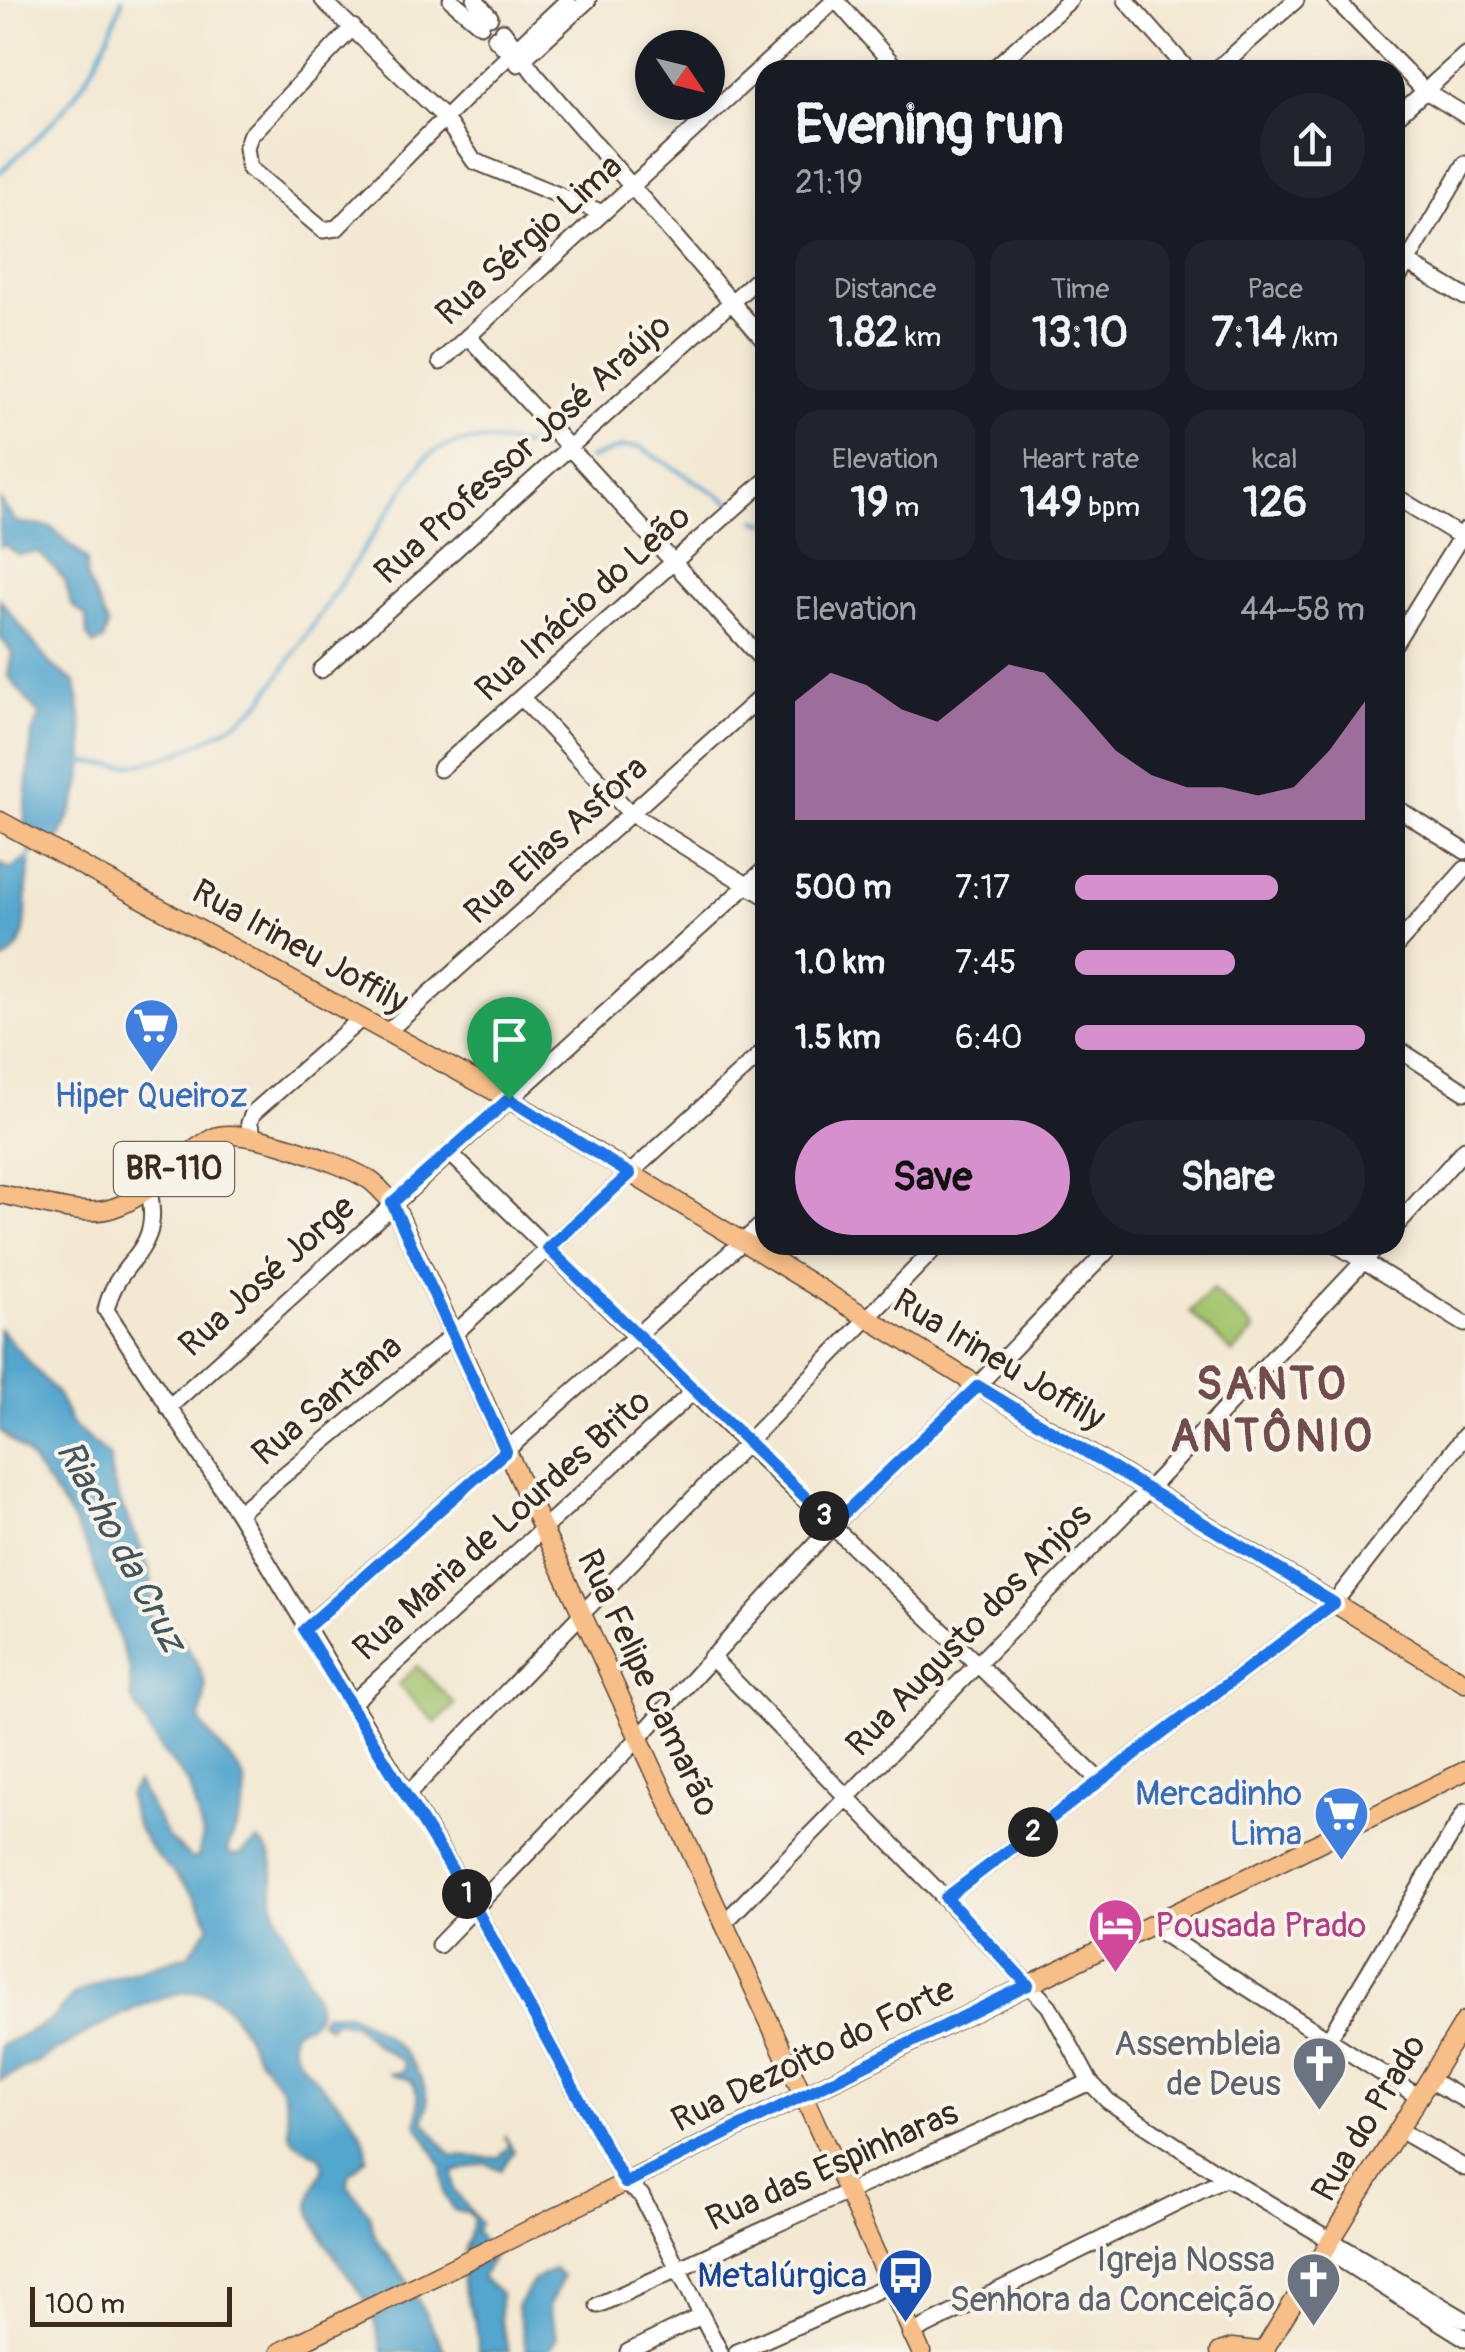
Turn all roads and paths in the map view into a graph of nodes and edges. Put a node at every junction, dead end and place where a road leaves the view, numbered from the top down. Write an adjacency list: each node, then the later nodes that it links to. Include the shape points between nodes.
1 (324, 0): 11 (street)
2 (451, 0): 3 (street, via 486,21)
3 (474, 0)
4 (568, 0): 14 (street)
5 (588, 0): 14 (street)
6 (836, 0): 15 (street, Rua Sérgio Lima); 16 (street)
7 (1070, 0): 17 (street)
8 (1126, 0): 18 (street)
9 (1296, 0): 19 (street)
10 (1336, 0): 20 (street)
11 (353, 28): 26 (street); 26 (street, via 250,136 250,168 316,228 337,228)
12 (499, 35): 14 (street)
13 (1465, 55): 23 (street)
14 (518, 56): 26 (street); 28 (street)
15 (771, 60)
16 (889, 60)
17 (1003, 60)
18 (1179, 60)
19 (1227, 60)
20 (1395, 60)
21 (1405, 71): 23 (street)
22 (755, 75): 28 (street, Rua Sérgio Lima)
23 (1424, 90): 24 (street); 25 (street)
24 (1405, 108)
25 (1465, 115)
26 (443, 116): 29 (street, via 474,161)
27 (1465, 164): 30 (street)
28 (632, 188): 29 (street, Rua Sérgio Lima); 34 (street)
29 (603, 213): 36 (street, Rua Sérgio Lima)
30 (1405, 253)
31 (1405, 261): 33 (street)
32 (755, 281): 34 (street, Rua Professor José Araújo)
33 (1465, 297)
34 (731, 302): 35 (street); 38 (street, Rua Professor José Araújo)
35 (755, 330)
36 (468, 336): 37 (street, Rua Sérgio Lima); 38 (street)
37 (440, 362)
38 (568, 448): 42 (street); 45 (street, Rua Professor José Araújo)
39 (755, 489): 42 (street, Rua Inácio do Leão)
40 (1405, 502): 41 (street)
41 (1464, 535): 43 (street)
42 (672, 564): 44 (street); 46 (street, Rua Inácio do Leão)
43 (1405, 626)
44 (755, 652)
45 (321, 670)
46 (522, 698): 48 (street, Rua Inácio do Leão); 49 (street)
47 (755, 702): 49 (street, Rua Elias Asfora)
48 (440, 769)
49 (630, 813): 55 (street); 59 (street, Rua Elias Asfora)
50 (1405, 813): 52 (street)
51 (0, 820): 58 (main road, Rua Irineu Joffily)
52 (1465, 851)
53 (1465, 869): 57 (street)
54 (755, 878): 55 (street, Rua José Jorge)
55 (747, 885): 56 (street); 63 (street, Rua José Jorge)
56 (755, 890)
57 (1405, 936)
58 (362, 1018): 59 (main road, Rua Irineu Joffily); 64 (street, BR-110, via 253,1114)
59 (387, 1032): 63 (main road, Rua Irineu Joffily)
60 (1405, 1054): 62 (street)
61 (755, 1059): 67 (street, Rua Santana)
62 (1465, 1092)
63 (509, 1099): 66 (street, Rua José Jorge); 67 (main road, Rua Irineu Joffily)
64 (254, 1136): 68 (main road, BR-110, via 215,1137); 70 (main road, Rua Felipe Camarão, via 349,1169)
65 (1465, 1149): 71 (street)
66 (450, 1152): 70 (street, Rua José Jorge); 74 (street)
67 (630, 1174): 73 (main road, Rua Irineu Joffily); 74 (street, Rua Santana)
68 (148, 1190): 69 (main road, BR-110, via 110,1210); 88 (street, via 155,1220 149,1238 110,1292 106,1310)
69 (0, 1194)
70 (392, 1203): 85 (main road, Rua Felipe Camarão); 88 (street, Rua José Jorge)
71 (1405, 1216)
72 (755, 1231): 73 (street)
73 (744, 1241): 75 (main road, Rua Irineu Joffily); 84 (street)
74 (548, 1248): 84 (street); 85 (street, Rua Santana)
75 (755, 1248)
76 (767, 1255): 82 (main road, Rua Irineu Joffily)
77 (928, 1255): 82 (street)
78 (1103, 1255): 86 (street)
79 (1353, 1255): 81 (street)
80 (1370, 1255): 81 (street, Rua Augusto dos Anjos)
81 (1364, 1262): 83 (street); 92 (street, Rua Augusto dos Anjos)
82 (868, 1318): 86 (main road, Rua Irineu Joffily); 90 (street)
83 (1465, 1324)
84 (638, 1334): 87 (street); 91 (street)
85 (453, 1335): 91 (main road, Rua Felipe Camarão); 93 (street, Rua Santana)
86 (978, 1386): 92 (main road, Rua Irineu Joffily); 94 (street)
87 (694, 1391): 90 (street); 95 (street, Rua Maria de Lourdes Brito)
88 (168, 1408): 93 (street)
89 (1465, 1436): 96 (street)
90 (746, 1444): 94 (street); 97 (street)
91 (506, 1451): 95 (main road, Rua Felipe Camarão); 98 (street)
92 (1149, 1489): 96 (main road, Rua Irineu Joffily); 100 (street, Rua Augusto dos Anjos)
93 (238, 1513): 98 (street)
94 (833, 1524): 99 (street); 100 (street)
95 (542, 1529): 97 (main road, Rua Felipe Camarão); 102 (street, Rua Maria de Lourdes Brito)
96 (1334, 1603): 101 (main road, Rua Irineu Joffily); 105 (street)
97 (581, 1615): 103 (main road, Rua Felipe Camarão); 106 (street)
98 (304, 1630): 102 (street)
99 (711, 1656): 103 (street); 107 (street)
100 (980, 1662): 105 (street); 107 (street, Rua Augusto dos Anjos)
101 (1465, 1683)
102 (350, 1704): 106 (street)
103 (638, 1738): 110 (street); 111 (main road, Rua Felipe Camarão)
104 (1465, 1770): 112 (main road, Rua Dezoito do Forte)
105 (1100, 1781): 109 (street)
106 (407, 1795): 110 (street)
107 (848, 1796): 109 (street); 111 (street, Rua Augusto dos Anjos)
108 (1465, 1812): 116 (street)
109 (946, 1898): 114 (street)
110 (475, 1907): 113 (street); 125 (street)
111 (723, 1924): 119 (main road, Rua Felipe Camarão)
112 (1149, 1926): 114 (main road, Rua Dezoito do Forte); 116 (street)
113 (440, 1945)
114 (1028, 1985): 118 (street, via 1057,2018); 119 (main road, Rua Dezoito do Forte)
115 (1465, 2021): 117 (main road, Rua do Prado)
116 (1328, 2040): 120 (street)
117 (1430, 2080): 120 (main road, Rua do Prado); 121 (street)
118 (1090, 2082): 124 (street, via 1108,2101); 126 (street, Rua das Espinharas)
119 (802, 2096): 125 (main road, Rua Dezoito do Forte); 126 (main road, Rua Felipe Camarão)
120 (1419, 2097): 122 (main road, Rua do Prado)
121 (1465, 2100)
122 (1399, 2130): 123 (street); 127 (main road, Rua do Prado)
123 (1465, 2168)
124 (1226, 2178): 127 (street); 133 (street)
125 (625, 2183): 128 (street, via 641,2196); 135 (main road, Rua Dezoito do Forte)
126 (846, 2194): 128 (street, Rua das Espinharas); 129 (main road, Rua Felipe Camarão)
127 (1330, 2245): 132 (street); 134 (street); 136 (main road, Rua do Prado)
128 (677, 2268): 130 (street, Rua das Espinharas); 131 (street)
129 (887, 2286): 133 (main road, Rua Felipe Camarão); 139 (street)
130 (598, 2305)
131 (702, 2316): 137 (street); 138 (street)
132 (1465, 2320)
133 (910, 2334): 140 (main road, Rua Felipe Camarão)
134 (1465, 2338)
135 (285, 2349)
136 (1265, 2351): 141 (main road)
137 (628, 2352)
138 (720, 2352)
139 (737, 2352)
140 (922, 2352)
141 (1220, 2352)

